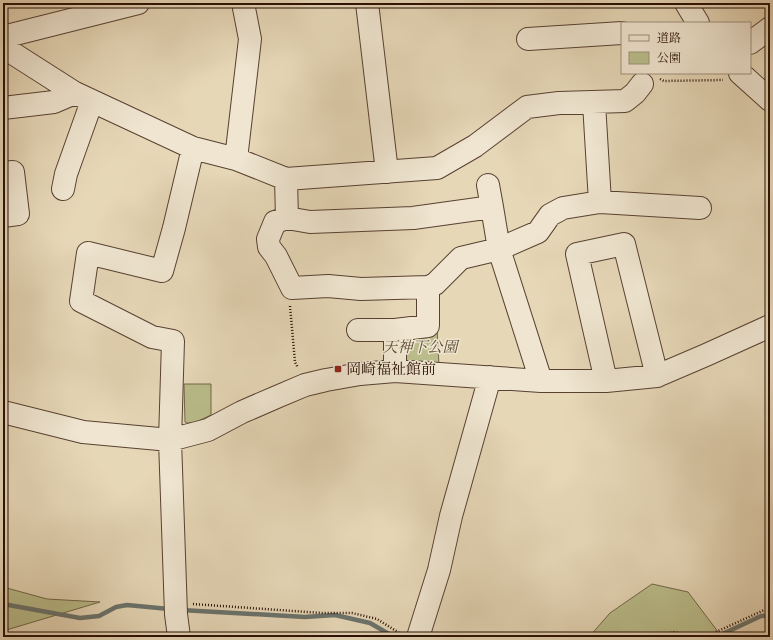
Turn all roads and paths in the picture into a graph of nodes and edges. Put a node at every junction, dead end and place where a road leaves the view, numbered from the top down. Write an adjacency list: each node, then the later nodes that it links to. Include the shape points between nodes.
1 (138, 3): 8 (street)
2 (243, 3): 19 (street, via 250,40)
3 (367, 3): 20 (street)
4 (686, 3): 5 (street)
5 (697, 22)
6 (770, 28): 10 (street)
7 (621, 33): 9 (street)
8 (3, 37)
9 (528, 39)
10 (751, 42)
11 (3, 47): 14 (street)
12 (741, 74): 13 (path, via 735,79 664,81 657,78); 15 (street)
13 (642, 84): 16 (street, via 625,101)
14 (83, 97): 17 (street); 18 (street); 24 (street)
15 (770, 100)
16 (594, 103): 20 (street, via 559,103 527,107 476,146 437,168); 25 (street)
17 (3, 108)
18 (193, 148): 19 (street); 43 (street, via 162,272 88,253 81,302 152,337 173,341)
19 (236, 159): 22 (street)
20 (387, 172): 22 (street)
21 (3, 173): 28 (street, via 14,172 18,214)
22 (286, 179): 29 (street)
23 (488, 185): 26 (street)
24 (63, 188)
25 (600, 202): 27 (street); 30 (street, via 563,208 550,215 538,232)
26 (492, 207): 29 (street, via 413,218 310,222); 30 (street)
27 (700, 208)
28 (3, 216)
29 (287, 218): 32 (street, via 275,222 268,238 269,247)
30 (499, 250): 31 (street, via 461,258 435,284); 39 (street)
31 (428, 287): 32 (street); 35 (street, via 428,326)
32 (292, 288): 41 (path, via 289,292 295,362)
33 (770, 326): 37 (street)
34 (358, 330): 35 (street)
35 (395, 330): 36 (street)
36 (395, 370): 38 (street); 41 (street)
37 (657, 376): 40 (street); 40 (street, via 624,244 577,254)
38 (490, 377): 39 (street); 48 (street, via 451,516 439,570)
39 (541, 381): 40 (street)
40 (606, 381)
41 (305, 385): 43 (street, via 242,412 208,430)
42 (3, 412): 43 (street, via 83,432)
43 (170, 440): 44 (street)
44 (176, 602): 46 (street); 47 (path, via 352,613 377,619)
45 (770, 609): 53 (path)
46 (179, 637)
47 (406, 637)
48 (418, 637)
49 (619, 637): 50 (path)
50 (624, 637)
51 (650, 637): 52 (path, via 675,632)
52 (688, 637)
53 (705, 637)

